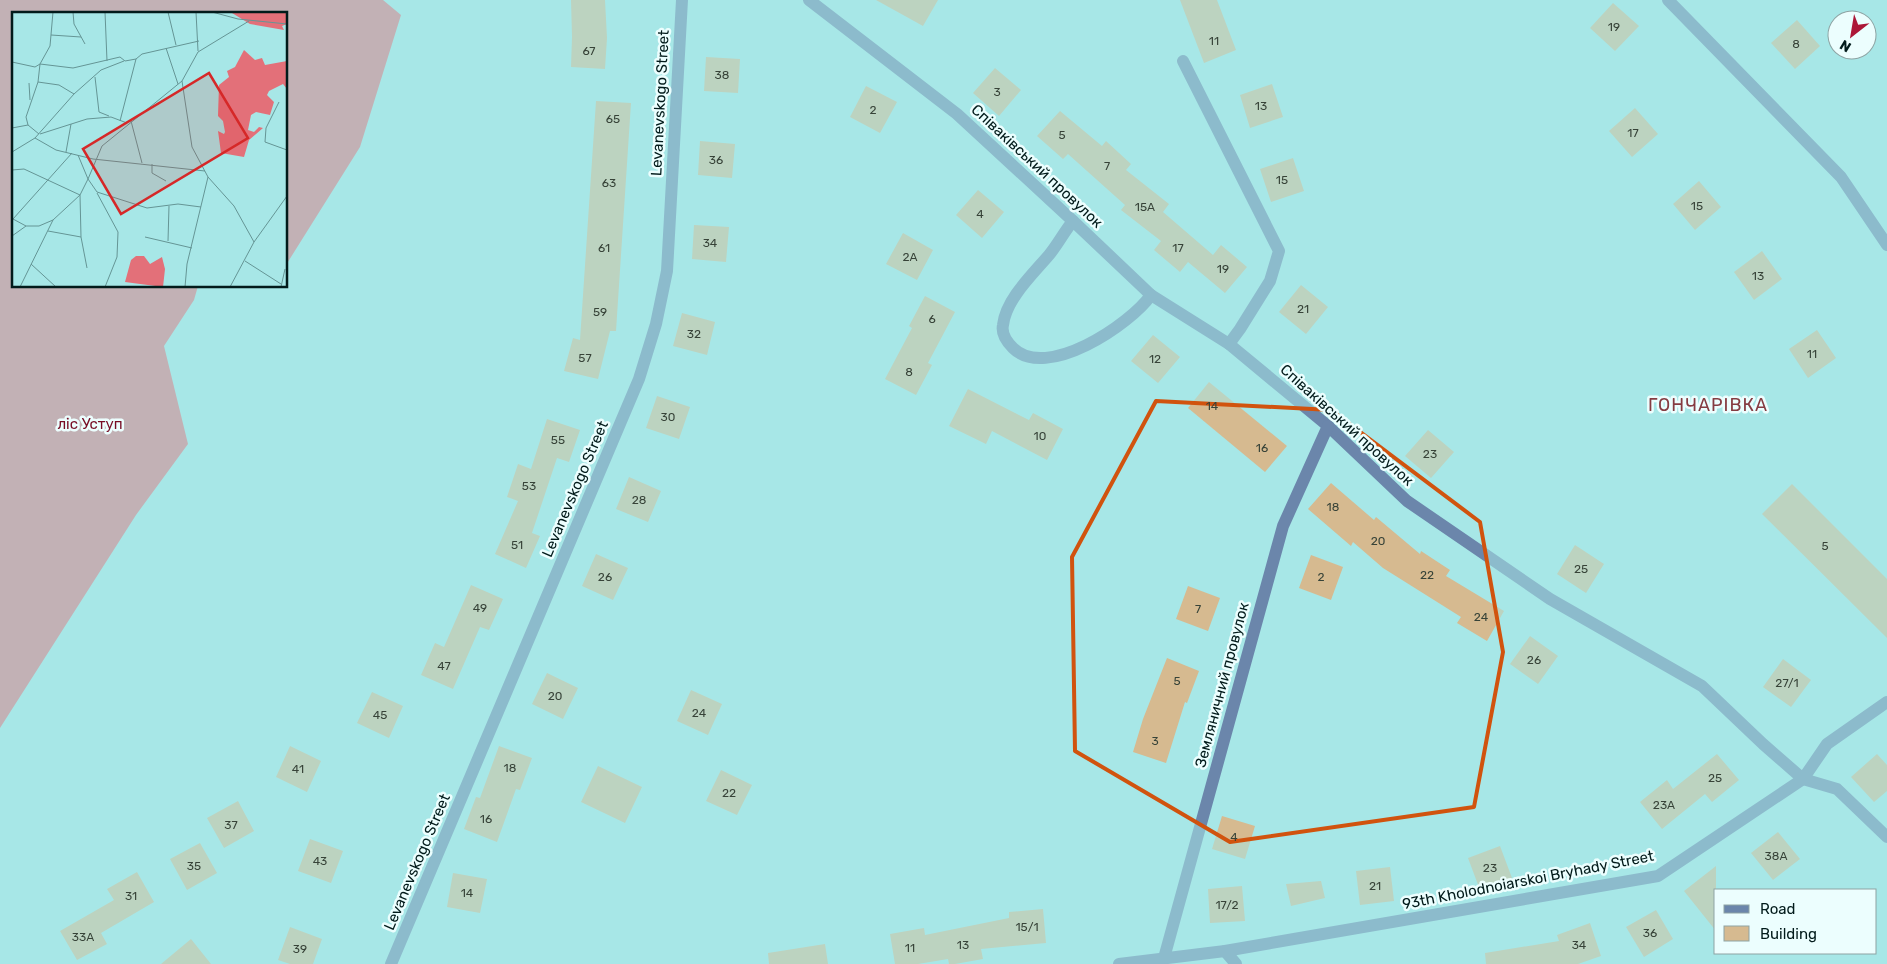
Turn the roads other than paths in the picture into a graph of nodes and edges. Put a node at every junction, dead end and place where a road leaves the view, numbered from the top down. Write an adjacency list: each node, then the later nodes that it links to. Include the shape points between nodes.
1 (682, 0): 15 (street, Levanevskogo Street, via 667,271 656,324 639,379)
2 (810, 0): 5 (street, Співаківський провулок, via 957,114)
3 (1668, 0): 6 (street, via 1841,177)
4 (1183, 61): 8 (street, via 1279,251 1270,281)
5 (1073, 221): 7 (street, Співаківський провулок); 7 (street, via 1009,307 1002,325 1005,340 1020,355 1037,358 1057,356 1079,349 1119,325 1143,306)
6 (1887, 246)
7 (1151, 295): 8 (street, Співаківський провулок)
8 (1229, 344): 9 (street, Співаківський провулок)
9 (1328, 426): 11 (street, Співаківський провулок, via 1407,500 1550,599 1702,686); 14 (street, Земляничний провулок, via 1283,526)
10 (1887, 702): 11 (street, 93th Kholodnoiarskoi Bryhady Street, via 1827,744)
11 (1803, 779): 12 (street, Співаківський провулок, via 1837,789); 13 (street, 93th Kholodnoiarskoi Bryhady Street, via 1658,876)
12 (1887, 837)
13 (1225, 951): 14 (street, 93th Kholodnoiarskoi Bryhady Street); 17 (street)
14 (1164, 958): 16 (street, 93th Kholodnoiarskoi Bryhady Street)
15 (391, 964)
16 (1119, 964)
17 (1236, 964)

